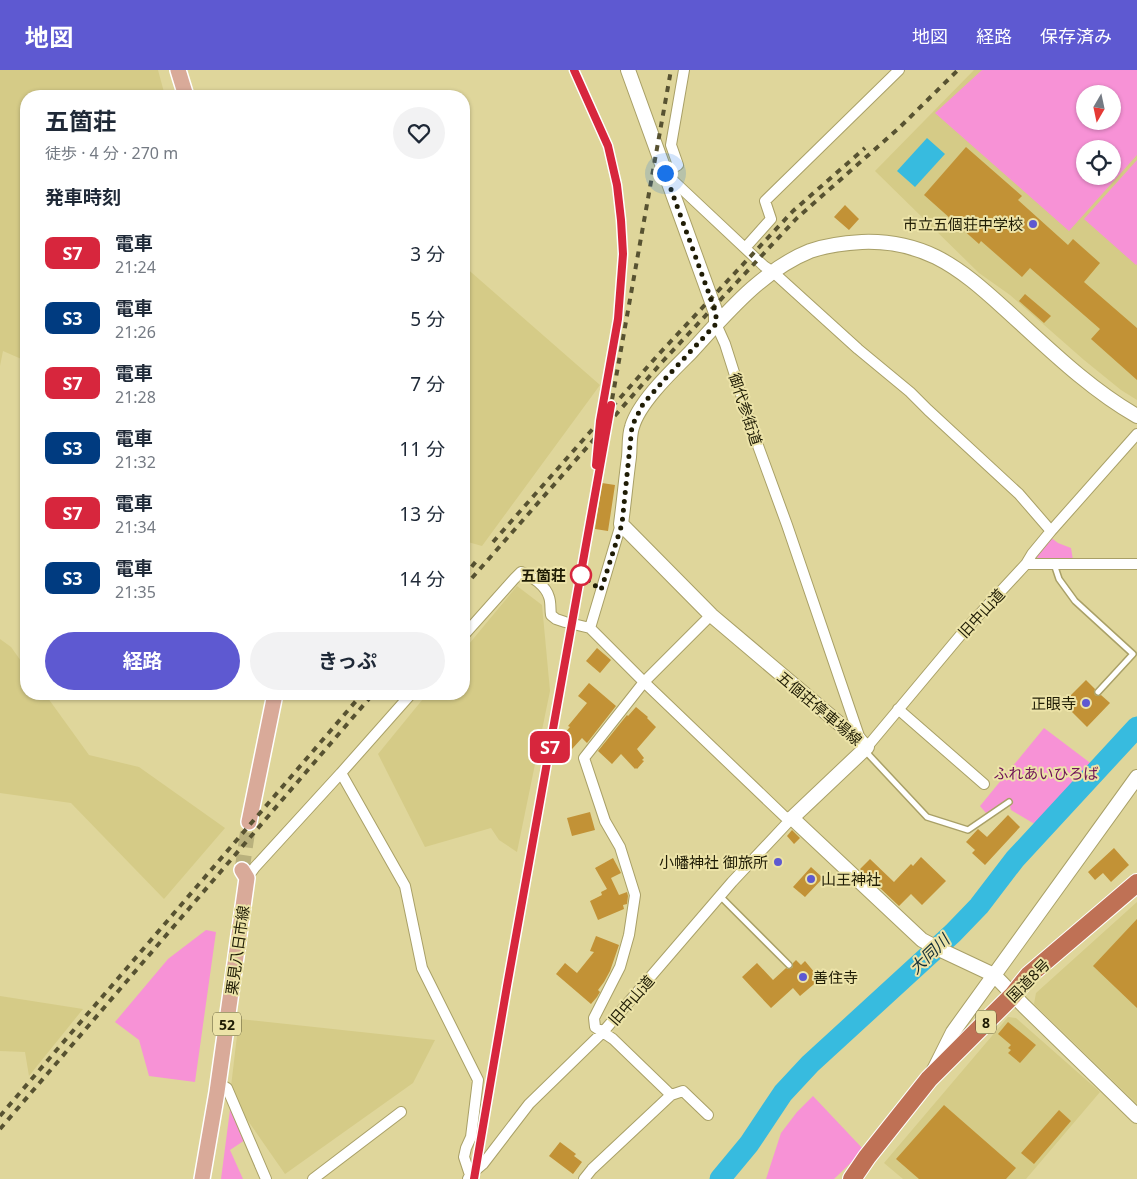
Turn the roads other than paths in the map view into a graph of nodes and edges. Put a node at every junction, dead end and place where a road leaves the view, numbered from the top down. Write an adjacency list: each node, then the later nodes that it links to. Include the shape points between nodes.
1 (178, 70): 5 (main road)
2 (628, 70): 6 (street, 御代参街道)
3 (684, 70): 6 (street, via 670,146 678,165)
4 (900, 70): 7 (street, via 765,201 771,219)
5 (184, 90)
6 (665, 173): 7 (street); 9 (street, 御代参街道, via 716,313)
7 (745, 248): 8 (street)
8 (773, 272): 9 (street); 10 (street, via 811,251 834,245 876,242 928,254 983,290 1096,390); 13 (street, via 910,392 1019,494)
9 (716, 324): 12 (street, via 643,404 632,426); 25 (street, 御代参街道, via 859,736)
10 (1137, 416)
11 (1137, 434): 13 (street, 旧中山道)
12 (622, 524): 17 (street, 五個荘停車場線); 19 (street)
13 (1051, 531): 14 (street, 旧中山道)
14 (1026, 564): 15 (street); 24 (street, 旧中山道)
15 (1053, 564): 16 (street); 21 (lane, via 1059,579 1075,601 1133,654)
16 (1137, 564)
17 (711, 615): 20 (street); 25 (street, 五個荘停車場線)
18 (470, 628): 19 (street, via 521,572 544,588 551,614 556,619)
19 (590, 628): 20 (street)
20 (644, 682): 30 (street, via 785,817); 38 (street, via 584,758 604,821 620,847 635,895 620,967 594,1018 594,1026)
21 (1098, 692)
22 (274, 700): 31 (main road)
23 (406, 700): 26 (street)
24 (898, 709): 25 (street, 旧中山道); 28 (street)
25 (867, 748): 29 (lane, via 869,755 927,817 968,830); 30 (street, 五個荘停車場線)
26 (341, 773): 32 (street, via 255,867); 45 (street, via 405,886 422,968 478,1080 464,1157)
27 (1137, 777): 36 (street)
28 (984, 784)
29 (1009, 802)
30 (792, 818): 34 (street, 旧中山道); 36 (street, via 922,940)
31 (250, 822)
32 (244, 874): 40 (main road, 栗見八日市線 / 52)
33 (1137, 883): 37 (highway, 国道8号 / 8, via 1029,975)
34 (720, 896): 35 (lane); 38 (street, 旧中山道)
35 (789, 965)
36 (994, 974): 37 (street); 39 (street, via 953,1032)
37 (1013, 995): 39 (highway, 国道8号 / 8); 44 (street)
38 (603, 1032): 41 (street); 45 (street, 旧中山道, via 528,1104 483,1164)
39 (929, 1079): 50 (highway, 国道8号 / 8)
40 (218, 1083): 46 (main road, 栗見八日市線 / 52); 47 (street, via 227,1088)
41 (671, 1095): 43 (street, via 684,1091); 49 (street)
42 (401, 1112): 48 (street)
43 (708, 1115)
44 (1137, 1116)
45 (469, 1177)
46 (202, 1179)
47 (266, 1179)
48 (313, 1179)
49 (584, 1179)
50 (852, 1179)

